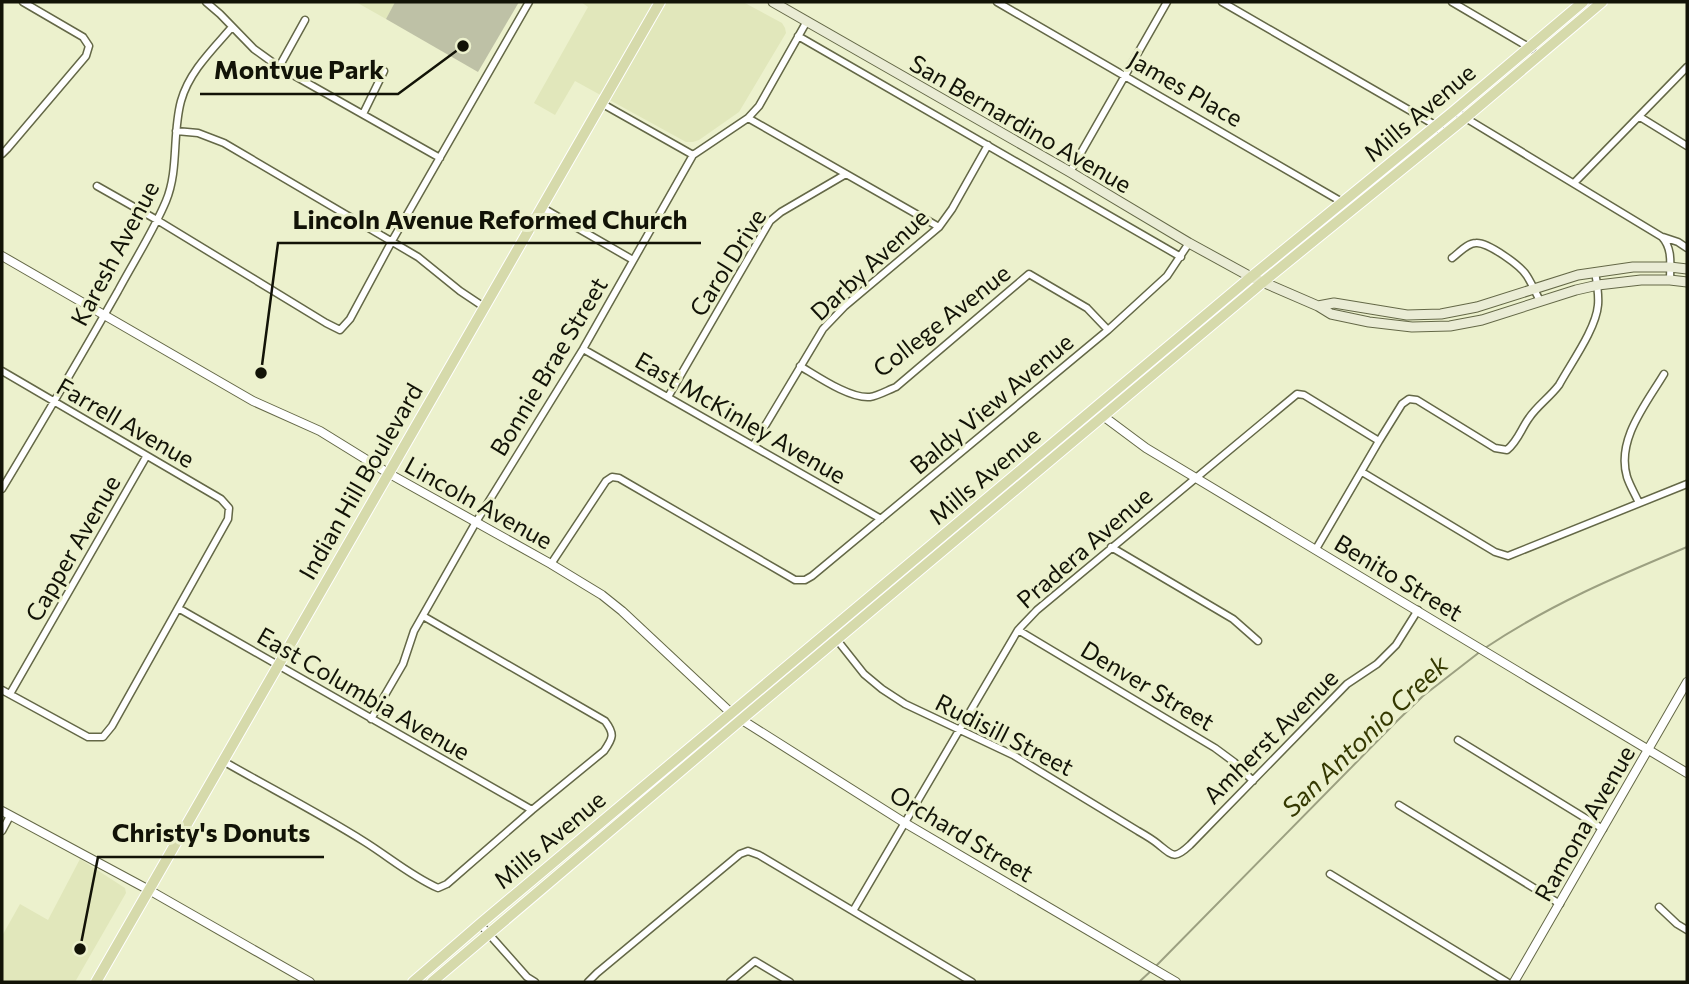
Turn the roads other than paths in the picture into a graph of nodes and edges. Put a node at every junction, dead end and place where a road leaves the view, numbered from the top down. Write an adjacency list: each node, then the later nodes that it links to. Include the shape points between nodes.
1 (23, 2): 33 (street, via 83,37 89,46 86,56)
2 (206, 2): 14 (street)
3 (529, 2): 35 (street)
4 (660, 2): 22 (main road, Indian Hill Boulevard)
5 (775, 2): 13 (main road, San Bernardino Avenue)
6 (997, 2): 21 (street, James Place)
7 (1167, 2): 21 (street)
8 (1222, 2): 28 (street)
9 (1452, 2): 16 (street)
10 (1583, 2): 16 (main road, Mills Avenue)
11 (1601, 2): 17 (main road, Mills Avenue)
12 (305, 20): 18 (street)
13 (807, 21): 15 (street, Bonnie Brae Street); 36 (main road, San Bernardino Avenue)
14 (232, 27): 18 (street); 29 (street, Karesh Avenue, via 189,80)
15 (798, 36): 26 (street, Bonnie Brae Street); 31 (street)
16 (1530, 47): 17 (street); 23 (main road, Mills Avenue)
17 (1539, 55): 27 (main road, Mills Avenue)
18 (279, 67): 24 (street)
19 (1687, 67): 25 (street)
20 (384, 71): 24 (street)
21 (1126, 75): 36 (street); 40 (street, James Place)
22 (601, 103): 34 (street); 41 (main road, Indian Hill Boulevard)
23 (1454, 111): 27 (street); 28 (main road, Mills Avenue)
24 (363, 114): 35 (street)
25 (1640, 117): 32 (street); 38 (street)
26 (748, 118): 34 (street, Bonnie Brae Street); 37 (street)
27 (1465, 118): 30 (main road, Mills Avenue); 38 (street)
28 (1435, 125): 30 (street); 40 (main road, Mills Avenue)
29 (176, 131): 43 (street, Karesh Avenue, via 173,180); 46 (street, via 224,143)
30 (1445, 134): 42 (main road, Mills Avenue)
31 (988, 145): 44 (street, Darby Avenue); 50 (street)
32 (1687, 146)
33 (2, 154)
34 (693, 155): 52 (street, Bonnie Brae Street)
35 (440, 158): 46 (street)
36 (1070, 172): 47 (main road, San Bernardino Avenue)
37 (846, 174): 44 (street); 71 (street, Carol Drive, via 770,221)
38 (1574, 183): 45 (street)
39 (97, 186): 43 (street)
40 (1343, 202): 42 (street, James Place); 56 (main road, Mills Avenue)
41 (541, 207): 52 (street); 64 (main road, Indian Hill Boulevard)
42 (1354, 209): 58 (main road, Mills Avenue)
43 (157, 220): 46 (street, via 340,330); 65 (street, Karesh Avenue)
44 (939, 227): 68 (street, Darby Avenue, via 845,306 823,329)
45 (1662, 237): 48 (street); 53 (street, via 1671,251)
46 (392, 241): 64 (street)
47 (1189, 243): 50 (street, Baldy View Avenue); 56 (main road, San Bernardino Avenue)
48 (1687, 248)
49 (2, 256): 65 (street, Lincoln Avenue)
50 (1181, 257): 66 (street, Baldy View Avenue, via 1167,276)
51 (1452, 258): 61 (street, via 1471,244 1484,245 1514,263)
52 (633, 260): 67 (street, Bonnie Brae Street)
53 (1670, 267): 54 (main road); 55 (main road); 57 (street)
54 (1687, 269)
55 (1595, 272): 60 (street); 61 (main road)
56 (1251, 277): 58 (main road, San Bernardino Avenue); 73 (main road, Mills Avenue)
57 (1670, 280): 59 (main road, San Bernardino Avenue); 60 (main road, San Bernardino Avenue)
58 (1263, 282): 63 (main road, San Bernardino Avenue); 74 (main road, Mills Avenue)
59 (1687, 282)
60 (1598, 285): 62 (main road, San Bernardino Avenue); 75 (street, via 1593,324 1552,394 1507,450 1495,448 1409,399)
61 (1534, 289): 62 (street); 63 (main road, via 1441,314 1406,315 1334,303)
62 (1540, 301): 63 (main road, San Bernardino Avenue, via 1482,320 1412,327 1331,314)
63 (1318, 306)
64 (484, 307): 79 (main road, Indian Hill Boulevard)
65 (103, 316): 72 (street, Karesh Avenue); 79 (street, Lincoln Avenue, via 253,401 320,431)
66 (1108, 330): 68 (street, College Avenue, via 1087,308 1029,275 896,387 871,397 839,389); 84 (street, Baldy View Avenue)
67 (583, 349): 71 (street, East McKinley Avenue); 85 (street, Bonnie Brae Street)
68 (800, 366): 76 (street, Darby Avenue)
69 (2, 371): 72 (street, Farrell Avenue)
70 (1664, 374): 83 (street, via 1626,443 1627,477)
71 (668, 397): 76 (street, East McKinley Avenue)
72 (54, 402): 77 (street, Farrell Avenue); 82 (street, Karesh Avenue)
73 (1094, 410): 74 (street, Benito Street); 92 (main road, Mills Avenue)
74 (1104, 418): 80 (street, Benito Street); 94 (main road, Mills Avenue)
75 (1379, 441): 78 (street); 80 (street, Pradera Avenue, via 1297,394)
76 (753, 446): 84 (street, East McKinley Avenue)
77 (146, 457): 89 (street, Farrell Avenue, via 229,508 228,519); 99 (street, Capper Avenue)
78 (1362, 472): 83 (street, via 1508,556); 87 (street)
79 (388, 473): 85 (street, Lincoln Avenue); 96 (main road, Indian Hill Boulevard)
80 (1196, 477): 86 (street, Pradera Avenue); 87 (street, Benito Street)
81 (1687, 484): 83 (street)
82 (2, 489)
83 (1639, 503)
84 (881, 519): 88 (street, Baldy View Avenue, via 805,580 795,580 612,477)
85 (476, 522): 88 (street, Lincoln Avenue); 91 (street, Bonnie Brae Street)
86 (1111, 547): 93 (street, Pradera Avenue); 95 (street, via 1233,619)
87 (1316, 549): 90 (street, Benito Street)
88 (551, 564): 100 (street, Lincoln Avenue, via 622,611)
89 (178, 608): 96 (street, East Columbia Avenue); 99 (street, via 103,737 88,737)
90 (1418, 610): 105 (street, Benito Street); 108 (street, Amherst Avenue, via 1396,645 1347,684)
91 (423, 616): 101 (street, Bonnie Brae Street, via 403,664); 110 (street, via 605,721 612,730 612,740 604,751)
92 (830, 631): 94 (street, Rudisill Street); 100 (main road, Mills Avenue)
93 (1018, 631): 103 (street, Pradera Avenue); 108 (street, Denver Street, via 1215,748)
94 (838, 641): 102 (main road, Mills Avenue); 103 (street, Rudisill Street, via 882,690)
95 (1258, 641)
96 (277, 666): 101 (street, East Columbia Avenue); 106 (main road, Indian Hill Boulevard)
97 (1687, 682): 105 (street, Ramona Avenue)
98 (2, 690): 99 (street)
99 (10, 694)
100 (731, 713): 102 (street, Orchard Street); 121 (main road, Mills Avenue)
101 (371, 719): 110 (street, East Columbia Avenue)
102 (742, 719): 112 (street, Orchard Street); 123 (main road, Mills Avenue)
103 (959, 730): 112 (street, Pradera Avenue); 115 (street, Rudisill Street, via 1013,755)
104 (1458, 740): 113 (street)
105 (1648, 750): 107 (street, Benito Street); 113 (street, Ramona Avenue)
106 (223, 761): 110 (street, via 438,888); 117 (main road, Indian Hill Boulevard)
107 (1687, 773)
108 (1253, 781): 115 (street, Amherst Avenue)
109 (1399, 805): 118 (street)
110 (532, 810)
111 (6, 813): 114 (street); 117 (street)
112 (905, 822): 120 (street, Pradera Avenue); 133 (street, Orchard Street)
113 (1602, 829): 118 (street, Ramona Avenue)
114 (2, 831)
115 (1175, 856)
116 (1330, 874): 134 (street)
117 (149, 890): 124 (main road, Indian Hill Boulevard); 125 (street)
118 (1560, 904): 135 (street, Ramona Avenue)
119 (1659, 907): 122 (street)
120 (853, 911): 129 (street, via 748,851); 132 (street)
121 (480, 924): 123 (street); 126 (main road, Mills Avenue)
122 (1687, 930)
123 (488, 933): 127 (main road, Mills Avenue); 128 (street)
124 (96, 982)
125 (310, 982)
126 (413, 982)
127 (432, 982)
128 (536, 982)
129 (588, 982)
130 (730, 982): 131 (street, via 755,961)
131 (790, 982)
132 (972, 982)
133 (1176, 982)
134 (1507, 982)
135 (1514, 982)

